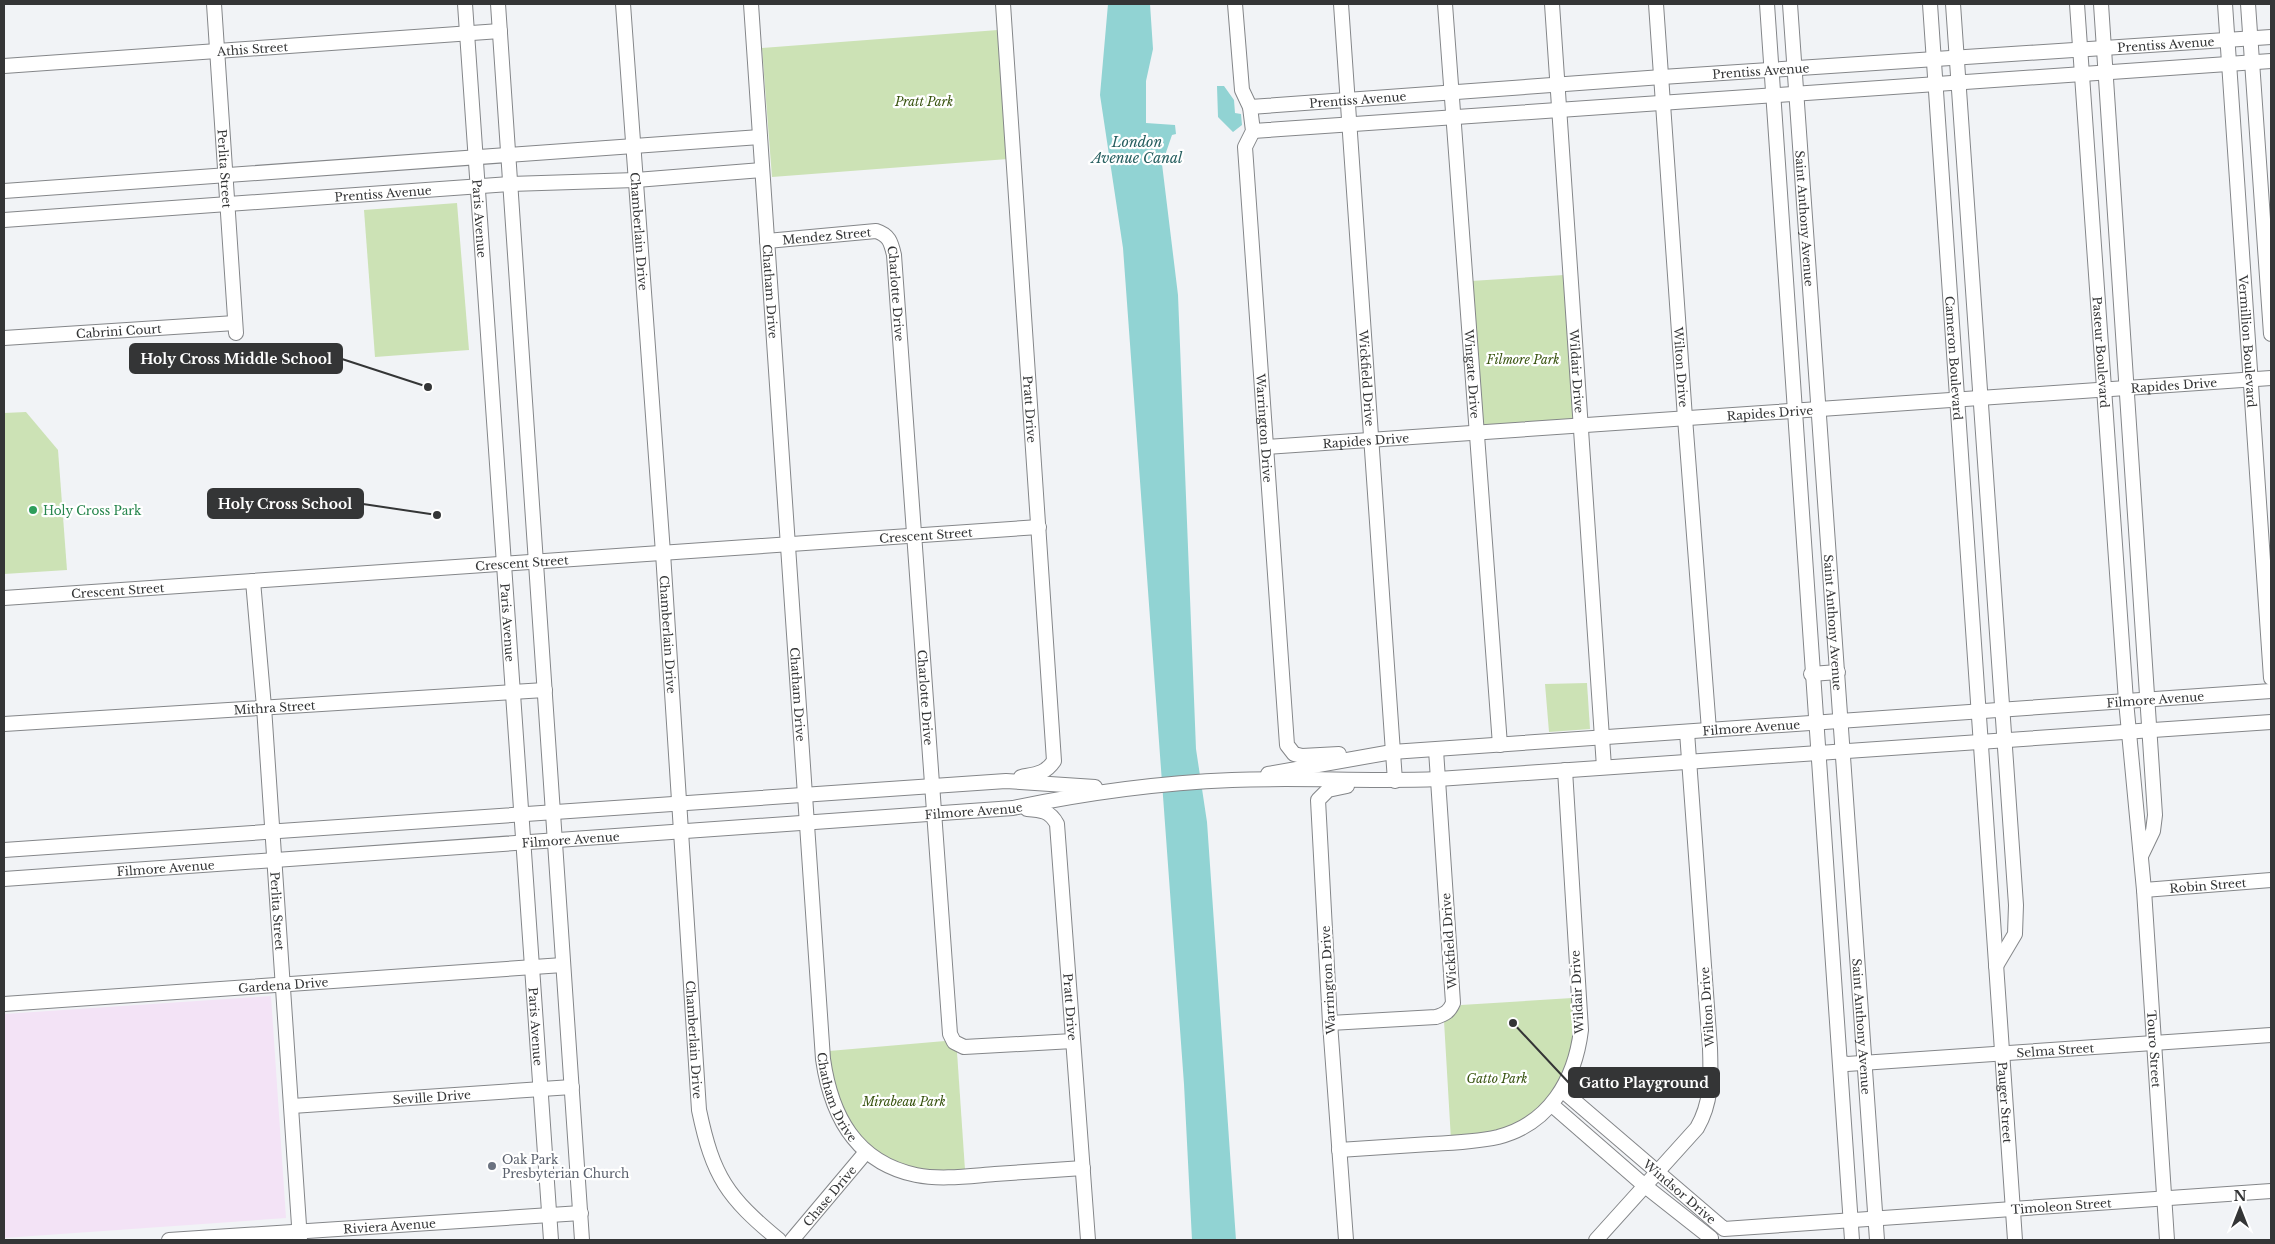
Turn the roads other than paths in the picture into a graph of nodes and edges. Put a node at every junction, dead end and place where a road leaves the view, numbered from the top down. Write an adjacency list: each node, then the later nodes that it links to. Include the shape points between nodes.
1 (214, 4): 27 (street, Perlita Street)
2 (465, 4): 21 (street, Paris Avenue)
3 (498, 4): 20 (street)
4 (623, 4): 53 (street, Chamberlain Drive)
5 (751, 4): 52 (street, Chatham Drive)
6 (1003, 4): 82 (street, Pratt Drive)
7 (1236, 4): 47 (street, Warrington Drive, via 1242,90)
8 (1342, 4): 45 (street, Wickfield Drive)
9 (1445, 4): 42 (street, Wingate Drive)
10 (1552, 4): 41 (street, Wildair Drive)
11 (1656, 4): 38 (street, Wilton Drive)
12 (1767, 4): 34 (street, Saint Anthony Avenue)
13 (1790, 4): 35 (street, Saint Anthony Avenue)
14 (1930, 4): 29 (street, Cameron Boulevard)
15 (1953, 4): 28 (street, Cameron Boulevard)
16 (2077, 4): 26 (street, Pasteur Boulevard)
17 (2101, 4): 25 (street, Pasteur Boulevard)
18 (2225, 4): 24 (street, Vermillion Boulevard)
19 (2248, 4): 23 (street, Vermillion Boulevard)
20 (500, 31): 21 (street, Athis Street); 54 (street)
21 (466, 34): 27 (street, Athis Street); 55 (street, Paris Avenue)
22 (2271, 37): 23 (street, Prentiss Avenue)
23 (2250, 38): 24 (street, Prentiss Avenue); 31 (street, Vermillion Boulevard)
24 (2227, 40): 25 (street, Prentiss Avenue); 32 (street, Vermillion Boulevard)
25 (2104, 48): 26 (street, Prentiss Avenue); 36 (street, Pasteur Boulevard)
26 (2080, 50): 28 (street, Prentiss Avenue); 37 (street, Pasteur Boulevard)
27 (218, 52): 33 (street, Athis Street); 57 (street, Perlita Street)
28 (1957, 58): 29 (street, Prentiss Avenue); 39 (street, Cameron Boulevard)
29 (1934, 60): 35 (street, Prentiss Avenue); 40 (street, Cameron Boulevard)
30 (2271, 61): 31 (street, Prentiss Avenue)
31 (2252, 62): 32 (street, Prentiss Avenue); 67 (street, Vermillion Boulevard)
32 (2229, 64): 36 (street, Prentiss Avenue); 70 (street, Vermillion Boulevard)
33 (4, 66)
34 (1772, 70): 35 (street, Prentiss Avenue); 38 (street, Prentiss Avenue); 44 (street, Saint Anthony Avenue)
35 (1796, 70): 43 (street, Saint Anthony Avenue)
36 (2106, 72): 37 (street, Prentiss Avenue); 71 (street, Pasteur Boulevard)
37 (2082, 74): 39 (street, Prentiss Avenue); 72 (street, Pasteur Boulevard)
38 (1662, 77): 41 (street, Prentiss Avenue); 46 (street, Wilton Drive)
39 (1959, 82): 40 (street, Prentiss Avenue); 73 (street, Cameron Boulevard)
40 (1935, 83): 43 (street, Prentiss Avenue); 74 (street, Cameron Boulevard)
41 (1558, 84): 42 (street, Prentiss Avenue); 48 (street, Wildair Drive)
42 (1452, 92): 45 (street, Prentiss Avenue); 49 (street, Wingate Drive)
43 (1797, 93): 44 (street, Prentiss Avenue); 75 (street, Saint Anthony Avenue)
44 (1773, 94): 46 (street, Prentiss Avenue); 76 (street, Saint Anthony Avenue)
45 (1348, 100): 47 (street, Prentiss Avenue); 50 (street, Wickfield Drive)
46 (1664, 102): 48 (street, Prentiss Avenue); 77 (street, Wilton Drive)
47 (1250, 107): 51 (street, Warrington Drive)
48 (1560, 110): 49 (street, Prentiss Avenue); 78 (street, Wildair Drive)
49 (1454, 118): 50 (street, Prentiss Avenue); 79 (street, Wingate Drive)
50 (1349, 124): 51 (street, Prentiss Avenue); 80 (street, Wickfield Drive)
51 (1253, 131): 81 (street, Warrington Drive, via 1245,147)
52 (760, 136): 53 (street); 56 (street, Chatham Drive)
53 (633, 145): 54 (street); 58 (street, Chamberlain Drive)
54 (508, 156): 55 (street); 59 (street)
55 (475, 159): 57 (street); 60 (street, Paris Avenue)
56 (762, 170): 58 (street, Prentiss Avenue); 65 (street, Chatham Drive)
57 (226, 176): 61 (street); 62 (street, Perlita Street)
58 (636, 180): 59 (street, Prentiss Avenue); 85 (street, Chamberlain Drive)
59 (510, 184): 60 (street, Prentiss Avenue); 86 (street)
60 (477, 187): 62 (street, Prentiss Avenue); 87 (street, Paris Avenue)
61 (4, 191)
62 (228, 205): 63 (street, Prentiss Avenue); 66 (street, Perlita Street)
63 (4, 220)
64 (886, 234): 65 (street, Mendez Street, via 864,231); 83 (street, Charlotte Drive, via 894,255)
65 (767, 241): 84 (street, Chatham Drive)
66 (235, 328): 68 (street, Cabrini Court)
67 (2271, 334)
68 (4, 338)
69 (2271, 378): 70 (street, Rapides Drive)
70 (2250, 380): 71 (street, Rapides Drive); 92 (street, Vermillion Boulevard)
71 (2127, 388): 72 (street, Rapides Drive); 96 (street, Pasteur Boulevard)
72 (2104, 390): 73 (street, Rapides Drive); 97 (street, Pasteur Boulevard)
73 (1981, 398): 74 (street, Rapides Drive); 99 (street, Cameron Boulevard)
74 (1957, 400): 75 (street, Rapides Drive); 100 (street, Cameron Boulevard)
75 (1820, 409): 76 (street, Rapides Drive); 90 (street, Saint Anthony Avenue)
76 (1794, 411): 77 (street, Rapides Drive); 91 (street, Saint Anthony Avenue)
77 (1684, 418): 78 (street, Rapides Drive); 105 (street, Wilton Drive)
78 (1580, 425): 79 (street, Rapides Drive); 109 (street, Wildair Drive)
79 (1476, 432): 80 (street, Rapides Drive); 112 (street, Wingate Drive)
80 (1372, 440): 81 (street, Rapides Drive); 115 (street, Wickfield Drive)
81 (1267, 447): 115 (street, Warrington Drive, via 1290,751 1302,756)
82 (1039, 527): 83 (street, Crescent Street); 122 (street, Pratt Drive, via 1054,761 1042,774)
83 (914, 536): 84 (street, Crescent Street); 124 (street, Charlotte Drive)
84 (788, 544): 85 (street, Crescent Street); 126 (street, Chatham Drive)
85 (663, 553): 86 (street, Crescent Street); 127 (street, Chamberlain Drive)
86 (536, 561): 87 (street, Crescent Street); 93 (street)
87 (504, 563): 88 (street, Crescent Street); 94 (street, Paris Avenue)
88 (253, 581): 89 (street, Crescent Street); 98 (street, Perlita Street)
89 (4, 598)
90 (1838, 672): 91 (street); 101 (street, Saint Anthony Avenue)
91 (1811, 674): 103 (street, Saint Anthony Avenue)
92 (2271, 678)
93 (545, 690): 94 (street, Mithra Street); 129 (street)
94 (513, 692): 98 (street, Mithra Street); 130 (street, Paris Avenue)
95 (2271, 692): 96 (street, Filmore Avenue)
96 (2148, 700): 97 (street, Filmore Avenue); 106 (street)
97 (2126, 701): 99 (street, Filmore Avenue); 108 (street, Touro Street)
98 (264, 707): 104 (street, Mithra Street); 133 (street, Perlita Street)
99 (2002, 710): 100 (street, Filmore Avenue); 110 (street)
100 (1979, 712): 101 (street, Filmore Avenue); 111 (street, Pauger Street)
101 (1841, 721): 103 (street, Filmore Avenue); 114 (street, Saint Anthony Avenue)
102 (2271, 722): 106 (street, Filmore Avenue)
103 (1815, 723): 105 (street, Filmore Avenue); 116 (street, Saint Anthony Avenue)
104 (4, 724)
105 (1709, 730): 107 (street, Filmore Avenue)
106 (2151, 730): 108 (street, Filmore Avenue); 138 (street, via 2154,824)
107 (1687, 732): 109 (street, Filmore Avenue); 117 (street, Wilton Drive)
108 (2129, 732): 110 (street, Filmore Avenue); 138 (street, Touro Street)
109 (1602, 738): 112 (street, Filmore Avenue); 118 (street, Wildair Drive)
110 (2004, 740): 111 (street, Filmore Avenue); 144 (street, via 2017,921 2011,944)
111 (1981, 742): 114 (street, Filmore Avenue); 144 (street, Pauger Street)
112 (1500, 745): 113 (street, Filmore Avenue)
113 (1436, 750): 115 (street, Filmore Avenue); 120 (street, Wickfield Drive)
114 (1843, 751): 116 (street, Filmore Avenue); 154 (street, Saint Anthony Avenue)
115 (1392, 752): 121 (street, Filmore Avenue); 123 (street, Wickfield Drive)
116 (1817, 753): 117 (street, Filmore Avenue); 153 (street, Saint Anthony Avenue)
117 (1689, 761): 118 (street, Filmore Avenue); 163 (street, Wilton Drive, via 1710,1057 1709,1098 1706,1113 1697,1128)
118 (1604, 768): 119 (street, Filmore Avenue)
119 (1564, 770): 120 (street, Filmore Avenue); 157 (street, Wildair Drive, via 1581,1030 1576,1059)
120 (1438, 779): 123 (street, Filmore Avenue); 148 (street, Wickfield Drive, via 1453,994 1450,1009 1436,1017)
121 (1233, 780): 123 (street, Filmore Avenue); 125 (street, Filmore Avenue)
122 (1006, 781): 124 (street, Filmore Avenue); 125 (street, Filmore Avenue)
123 (1395, 781): 148 (street, Warrington Drive, via 1338,787 1328,790 1318,800)
124 (932, 786): 126 (street, Filmore Avenue); 131 (street, Charlotte Drive)
125 (1136, 787): 128 (street, Filmore Avenue)
126 (806, 794): 127 (street, Filmore Avenue); 132 (street, Chatham Drive)
127 (680, 802): 129 (street, Filmore Avenue); 134 (street, Chamberlain Drive)
128 (1013, 808): 131 (street, Filmore Avenue); 150 (street, Pratt Drive, via 1047,811 1057,824)
129 (553, 810): 130 (street, Filmore Avenue); 135 (street)
130 (522, 813): 133 (street, Filmore Avenue); 136 (street, Paris Avenue)
131 (934, 814): 132 (street, Filmore Avenue); 150 (street, Charlotte Drive, via 948,1022 954,1042 964,1047 978,1047)
132 (807, 823): 134 (street, Filmore Avenue); 161 (street, Chatham Drive, via 827,1085 840,1118)
133 (272, 830): 137 (street, Filmore Avenue); 139 (street, Perlita Street)
134 (681, 832): 135 (street, Filmore Avenue); 178 (street, Chamberlain Drive, via 700,1110 705,1137 714,1166 727,1190 745,1212)
135 (555, 841): 136 (street, Filmore Avenue); 143 (street)
136 (524, 843): 139 (street, Filmore Avenue); 145 (street, Paris Avenue)
137 (4, 850)
138 (2140, 856): 142 (street, Touro Street)
139 (274, 862): 140 (street, Filmore Avenue); 146 (street, Perlita Street)
140 (4, 879)
141 (2271, 880): 142 (street, Robin Street)
142 (2144, 890): 151 (street, Touro Street)
143 (564, 965): 145 (street, Gardena Drive); 155 (street)
144 (1996, 966): 152 (street, Pauger Street)
145 (532, 967): 146 (street, Gardena Drive); 156 (street, Paris Avenue)
146 (282, 983): 147 (street, Gardena Drive); 159 (street, Perlita Street)
147 (4, 1004)
148 (1330, 1023): 160 (street, Warrington Drive)
149 (2271, 1035): 151 (street, Selma Street)
150 (1073, 1041): 162 (street, Pratt Drive)
151 (2154, 1043): 152 (street, Selma Street); 166 (street, Touro Street)
152 (2002, 1053): 154 (street, Selma Street); 167 (street, Pauger Street)
153 (1840, 1062): 154 (street, Selma Street); 171 (street, Saint Anthony Avenue)
154 (1865, 1062): 170 (street, Saint Anthony Avenue)
155 (572, 1087): 156 (street, Seville Drive); 168 (street)
156 (541, 1089): 159 (street, Seville Drive); 169 (street, Paris Avenue)
157 (1563, 1091): 158 (street, Wildair Drive); 163 (street, Windsor Drive)
158 (1552, 1105): 160 (street, Wildair Drive, via 1538,1117 1499,1136 1469,1142); 164 (street, Windsor Drive)
159 (292, 1106): 173 (street, Perlita Street)
160 (1339, 1150): 181 (street, Warrington Drive)
161 (866, 1152): 162 (street, Chatham Drive, via 899,1170 931,1177); 179 (street, Chase Drive)
162 (1083, 1168): 180 (street, Pratt Drive)
163 (1656, 1173): 164 (street, Wilton Drive); 172 (street, Windsor Drive)
164 (1645, 1186): 174 (street, Windsor Drive); 182 (street, Wilton Drive)
165 (2271, 1191): 166 (street, Timoleon Street)
166 (2164, 1198): 167 (street, Timoleon Street); 186 (street, Touro Street)
167 (2013, 1208): 170 (street, Timoleon Street); 185 (street, Pauger Street)
168 (580, 1213): 169 (street, Riviera Avenue); 177 (street)
169 (550, 1215): 173 (street, Riviera Avenue); 176 (street, Paris Avenue)
170 (1875, 1219): 171 (street, Timoleon Street); 184 (street, Saint Anthony Avenue)
171 (1851, 1220): 172 (street, Windsor Drive); 183 (street, Saint Anthony Avenue)
172 (1724, 1229): 174 (street)
173 (300, 1236): 175 (street, Riviera Avenue)
174 (1711, 1239)
175 (169, 1240)
176 (552, 1240)
177 (582, 1240)
178 (779, 1240)
179 (792, 1240)
180 (1088, 1240)
181 (1346, 1240)
182 (1596, 1240)
183 (1852, 1240)
184 (1877, 1240)
185 (2015, 1240)
186 (2167, 1240)

